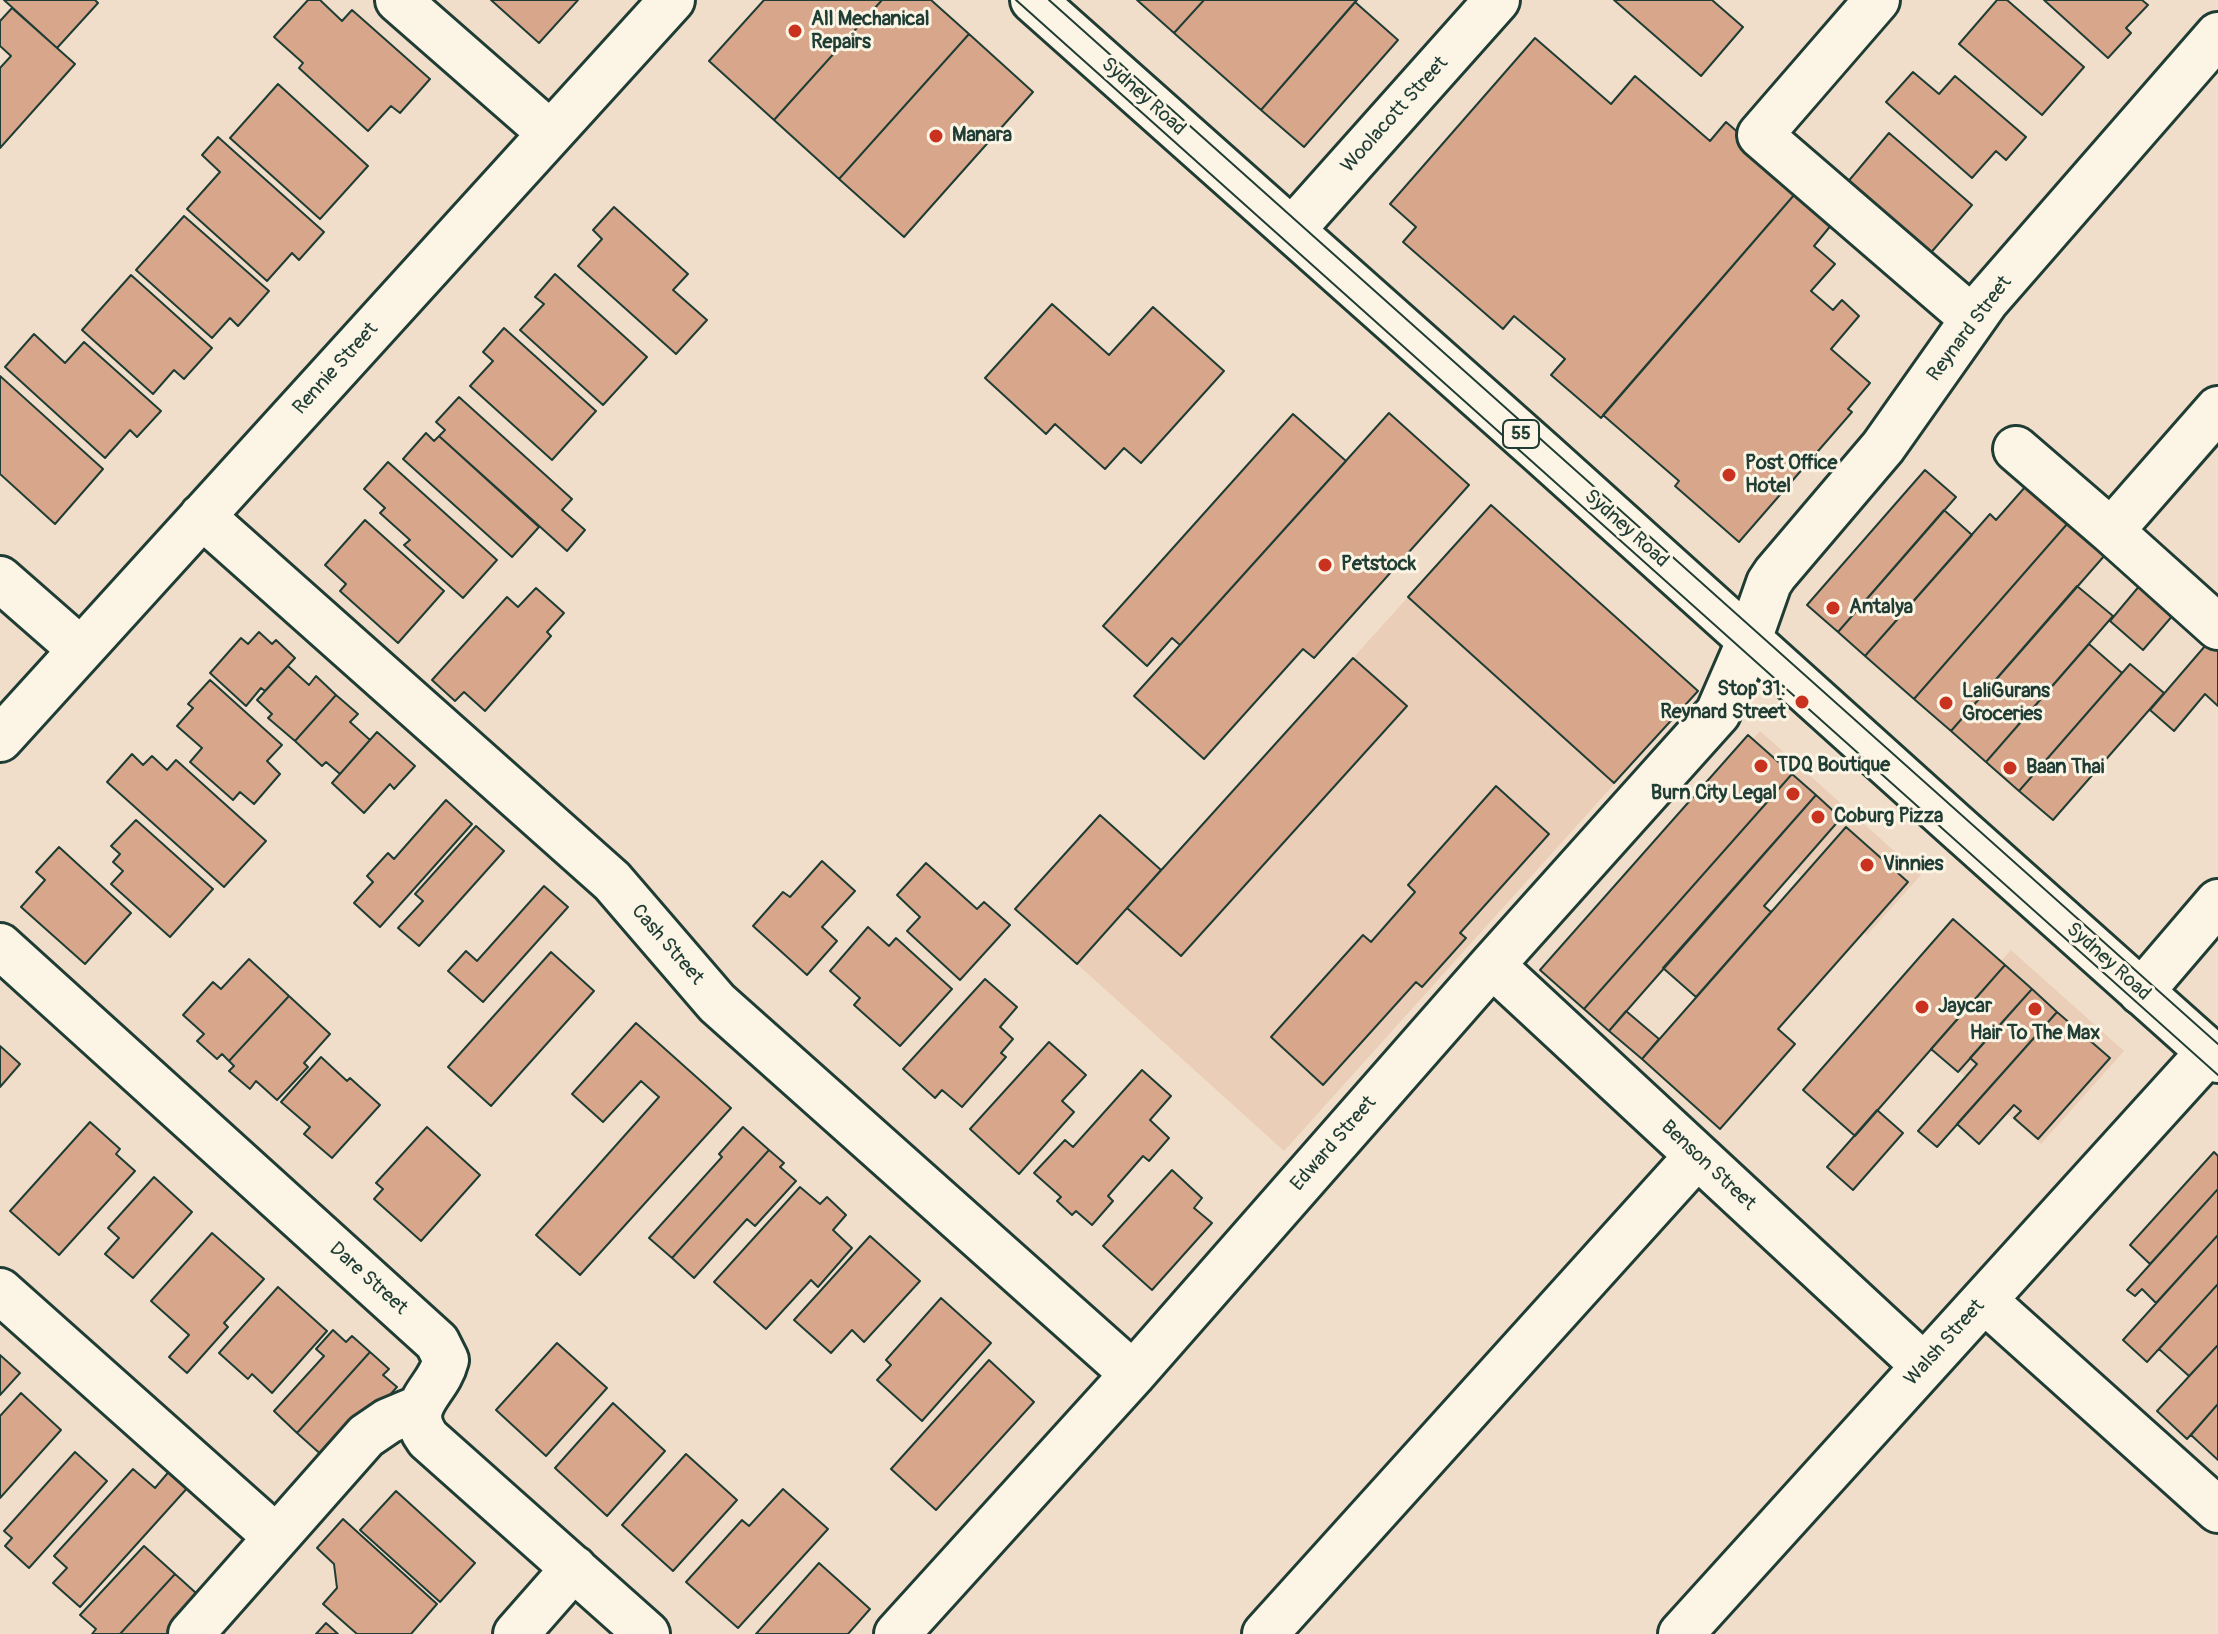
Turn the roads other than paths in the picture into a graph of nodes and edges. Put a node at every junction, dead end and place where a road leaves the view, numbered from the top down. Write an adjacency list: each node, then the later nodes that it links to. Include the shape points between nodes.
1 (398, 0): 7 (main road)
2 (672, 0): 7 (main road, Rennie Street)
3 (1033, 0): 8 (main road, Sydney Road / 55)
4 (1497, 0): 8 (main road, Woolacott Street)
5 (1877, 0): 9 (main road, via 1760,135)
6 (2218, 35): 9 (main road, Reynard Street)
7 (550, 133): 12 (main road, Rennie Street)
8 (1292, 230): 16 (main road, Sydney Road / 55)
9 (1972, 318): 16 (main road, Reynard Street, via 1883,447 1775,574)
10 (2218, 409): 13 (main road)
11 (2016, 449): 13 (main road)
12 (202, 516): 17 (main road, Rennie Street); 28 (main road, Cash Street, via 612,881 717,1003)
13 (2111, 531): 15 (main road)
14 (0, 579): 17 (main road)
15 (2218, 627)
16 (1749, 640): 21 (main road, Edward Street, via 1718,713); 22 (main road, Sydney Road / 55)
17 (81, 650): 18 (main road, Rennie Street)
18 (0, 739)
19 (2218, 902): 22 (main road)
20 (0, 946): 29 (main road, Dare Street, via 437,1342 446,1360 444,1369)
21 (1492, 965): 24 (main road, Benson Street); 28 (main road, Edward Street)
22 (2141, 992): 23 (main road, Sydney Road / 55)
23 (2214, 1056): 26 (main road, Walsh Street)
24 (1697, 1156): 27 (main road, Benson Street); 37 (main road)
25 (0, 1291): 31 (main road)
26 (1984, 1300): 27 (main road, Walsh Street); 30 (main road)
27 (1924, 1366): 38 (main road, Walsh Street)
28 (1133, 1374): 36 (main road, Edward Street)
29 (419, 1408): 31 (main road, via 366,1436); 32 (main road, via 420,1428 428,1439)
30 (2218, 1510)
31 (276, 1537): 33 (main road)
32 (574, 1568): 34 (main road); 35 (main road)
33 (191, 1634)
34 (516, 1634)
35 (647, 1634)
36 (897, 1634)
37 (1265, 1634)
38 (1681, 1634)

